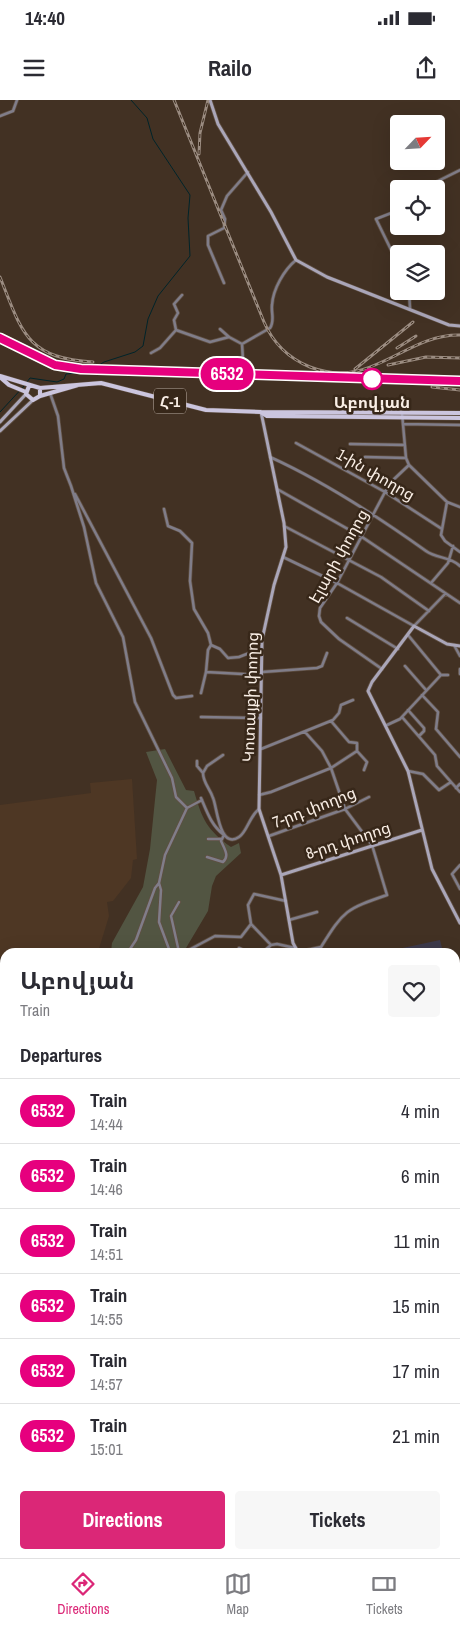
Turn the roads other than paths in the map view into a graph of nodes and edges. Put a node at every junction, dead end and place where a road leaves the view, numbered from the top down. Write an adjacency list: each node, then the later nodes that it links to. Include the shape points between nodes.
1 (17, 100): 3 (street, via 12,111)
2 (210, 100): 5 (street, via 218,124)
3 (0, 116)
4 (460, 170): 6 (street)
5 (248, 172): 9 (street); 10 (street, via 227,196 221,210 224,228 208,236 208,245)
6 (440, 180)
7 (390, 214): 8 (street, via 376,219)
8 (390, 248)
9 (296, 260): 13 (street, via 327,277); 18 (street, via 288,266 278,285 272,304 273,324)
10 (224, 283)
11 (182, 295): 16 (street, via 174,304 178,313 174,320)
12 (410, 300): 13 (street)
13 (410, 308): 14 (street, via 449,325)
14 (460, 326)
15 (220, 328): 17 (street)
16 (176, 330): 17 (street, via 210,342); 19 (street)
17 (228, 337): 18 (street)
18 (242, 344): 20 (street, via 243,360)
19 (151, 353)
20 (238, 364)
21 (0, 377): 23 (main road, Հ-1); 25 (main road, Հ-1, via 8,385)
22 (80, 384): 24 (main road, Հ-1); 26 (main road, Հ-1); 29 (main road, Հ-1, via 102,383 206,410)
23 (29, 386): 24 (main road, Հ-1, via 34,384); 25 (main road)
24 (40, 388): 27 (main road)
25 (26, 393): 28 (main road, Հ-1); 33 (street)
26 (50, 393): 27 (main road, Հ-1); 44 (street, via 58,416 64,468)
27 (40, 396): 28 (main road, Հ-1)
28 (33, 400): 36 (street)
29 (261, 412): 31 (main road, Հ-1); 40 (street, Կոտայքի փողոց)
30 (460, 413): 31 (main road, Հ-1)
31 (402, 415): 32 (main road, Հ-1); 34 (street)
32 (460, 418)
33 (0, 422)
34 (403, 424): 35 (street); 39 (street)
35 (460, 425)
36 (0, 431)
37 (296, 442): 46 (street, 1-ին փողոց)
38 (350, 444): 39 (street)
39 (405, 445): 42 (street)
40 (269, 456): 45 (street, Կոտայքի փողոց); 50 (street)
41 (365, 457): 42 (street)
42 (406, 458): 43 (street)
43 (409, 465): 46 (street, Էլարի փողոց); 47 (street)
44 (71, 486): 86 (street, via 151,638 172,695 176,698); 113 (street, via 96,583 123,637 135,702 172,778 176,797)
45 (277, 489): 51 (street, Կոտայքի փողոց); 53 (street)
46 (385, 492): 50 (street, Էլարի փողոց); 52 (street, 1-ին փողոց)
47 (447, 502): 48 (street); 52 (street)
48 (460, 507)
49 (164, 509): 68 (street, via 168,526 180,531 192,544 190,581 194,609)
50 (374, 516): 53 (street, Էլարի փողոց); 57 (street, via 431,554)
51 (284, 526): 56 (street, Կոտայքի փողոց, via 286,547); 58 (street)
52 (442, 528): 54 (street, via 442,538)
53 (362, 537): 58 (street, Էլարի փողոց); 61 (street)
54 (453, 546): 55 (street); 57 (street)
55 (460, 552)
56 (283, 557): 60 (street); 71 (street, Կոտայքի փողոց)
57 (450, 558): 59 (street); 61 (street, via 446,568)
58 (348, 561): 60 (street, Էլարի փողոց); 64 (street, via 381,577)
59 (460, 566)
60 (337, 583): 66 (street); 76 (street, Էլարի փողոց, via 320,608 321,622 339,639)
61 (431, 583): 62 (street)
62 (445, 593): 63 (street); 64 (street)
63 (460, 603)
64 (429, 611): 66 (street)
65 (348, 618): 72 (street)
66 (414, 626): 67 (street); 69 (street)
67 (408, 635): 72 (street); 81 (street)
68 (211, 645): 71 (street, via 233,658); 78 (street)
69 (454, 646): 70 (street); 74 (street)
70 (460, 646)
71 (262, 648): 79 (street, Կոտայքի փողոց)
72 (398, 649): 76 (street)
73 (327, 653): 79 (street, via 322,666 317,668)
74 (460, 656)
75 (405, 666): 83 (street)
76 (382, 668): 93 (street, via 368,692)
77 (460, 669): 80 (street)
78 (206, 672): 79 (street); 84 (street)
79 (262, 673): 91 (street, Կոտայքի փողոց)
80 (460, 674)
81 (441, 675): 82 (street); 83 (street)
82 (448, 675)
83 (426, 690): 85 (street)
84 (201, 693)
85 (422, 695): 88 (street); 99 (street, via 438,712 436,729)
86 (192, 696)
87 (354, 700): 92 (street, via 342,705 340,713)
88 (408, 710): 90 (street); 95 (street, via 424,728)
89 (201, 717): 91 (street)
90 (402, 717): 93 (street); 95 (street)
91 (261, 718): 96 (street, Կոտայքի փողոց)
92 (330, 721): 94 (street); 98 (street, via 349,742 357,743)
93 (387, 725): 105 (street)
94 (305, 732): 96 (street); 103 (street, via 322,751)
95 (419, 736): 107 (street, via 436,755 437,766)
96 (261, 749): 111 (street, Կոտայքի փողոց)
97 (460, 750): 99 (street)
98 (357, 751): 103 (street); 104 (street, via 367,762)
99 (457, 752): 101 (street)
100 (222, 755): 106 (street)
101 (460, 757)
102 (197, 761): 106 (street)
103 (331, 768): 111 (street); 115 (street)
104 (364, 770)
105 (408, 771): 107 (street, via 423,774 439,790); 116 (street)
106 (202, 773): 117 (street, via 214,799)
107 (451, 782): 109 (street)
108 (460, 784): 109 (street)
109 (456, 788): 110 (street)
110 (460, 792)
111 (259, 795): 114 (street, Կոտայքի փողոց)
112 (369, 797): 115 (street, 7-րդ փողոց)
113 (187, 808): 117 (street, via 202,799 206,812); 125 (street, via 165,855)
114 (260, 809): 117 (street, via 250,817 242,835 232,839); 118 (street, Կոտայքի փողոց)
115 (345, 809): 118 (street, 7-րդ փողոց); 121 (street)
116 (422, 830): 121 (street, 8-րդ փողոց); 131 (street, via 432,869)
117 (224, 835): 119 (street)
118 (267, 837): 124 (street, Կոտայքի փողոց)
119 (222, 838): 120 (street); 122 (street, via 226,860 222,862)
120 (208, 839)
121 (372, 845): 124 (street, 8-րդ փողոց); 140 (street, via 387,895 354,906 340,917 321,947)
122 (207, 857)
123 (460, 866): 126 (street, via 452,874)
124 (281, 875): 127 (street, Կոտայքի փողոց)
125 (159, 883): 134 (street); 135 (street, via 159,922)
126 (460, 889)
127 (286, 900): 130 (street, Կոտայքի փողոց); 132 (street, via 252,895 248,905)
128 (179, 902): 136 (street, via 171,916)
129 (317, 912): 130 (street)
130 (289, 920): 139 (street, Կոտայքի փողոց)
131 (460, 923)
132 (251, 924): 133 (street); 137 (street, via 241,937 215,936)
133 (271, 945): 138 (street); 139 (street)
134 (131, 948)
135 (169, 948)
136 (177, 948)
137 (192, 948)
138 (268, 948)
139 (295, 948)
140 (316, 948)

